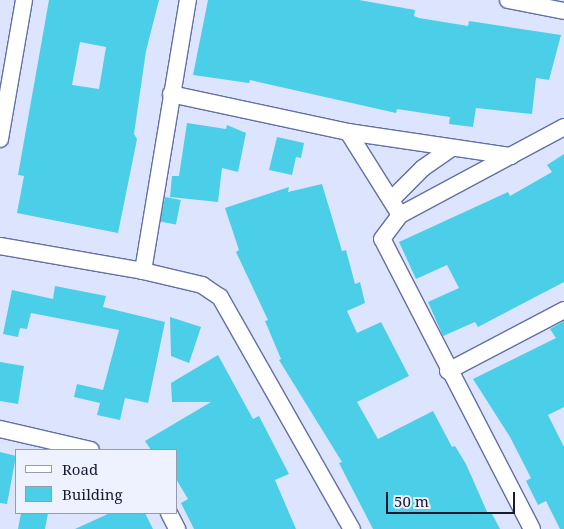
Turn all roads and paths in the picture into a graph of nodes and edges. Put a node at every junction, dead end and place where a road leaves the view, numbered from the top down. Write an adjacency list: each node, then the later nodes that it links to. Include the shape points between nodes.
1 (24, 0): 8 (street)
2 (188, 0): 5 (street)
3 (508, 0): 4 (street)
4 (564, 10)
5 (171, 94): 7 (street); 14 (street)
6 (564, 127): 10 (street)
7 (348, 132): 9 (street); 11 (street)
8 (0, 138)
9 (450, 149): 10 (street); 11 (street, via 416,174)
10 (511, 156): 12 (street)
11 (392, 200): 12 (street)
12 (400, 215): 16 (street, via 382,239 384,249)
13 (0, 246): 14 (street)
14 (143, 271): 21 (street, via 202,285 220,297)
15 (564, 310): 16 (street)
16 (448, 371): 22 (street)
17 (0, 429): 18 (street)
18 (87, 449)
19 (169, 514): 20 (street)
20 (177, 529)
21 (352, 529)
22 (532, 529)

